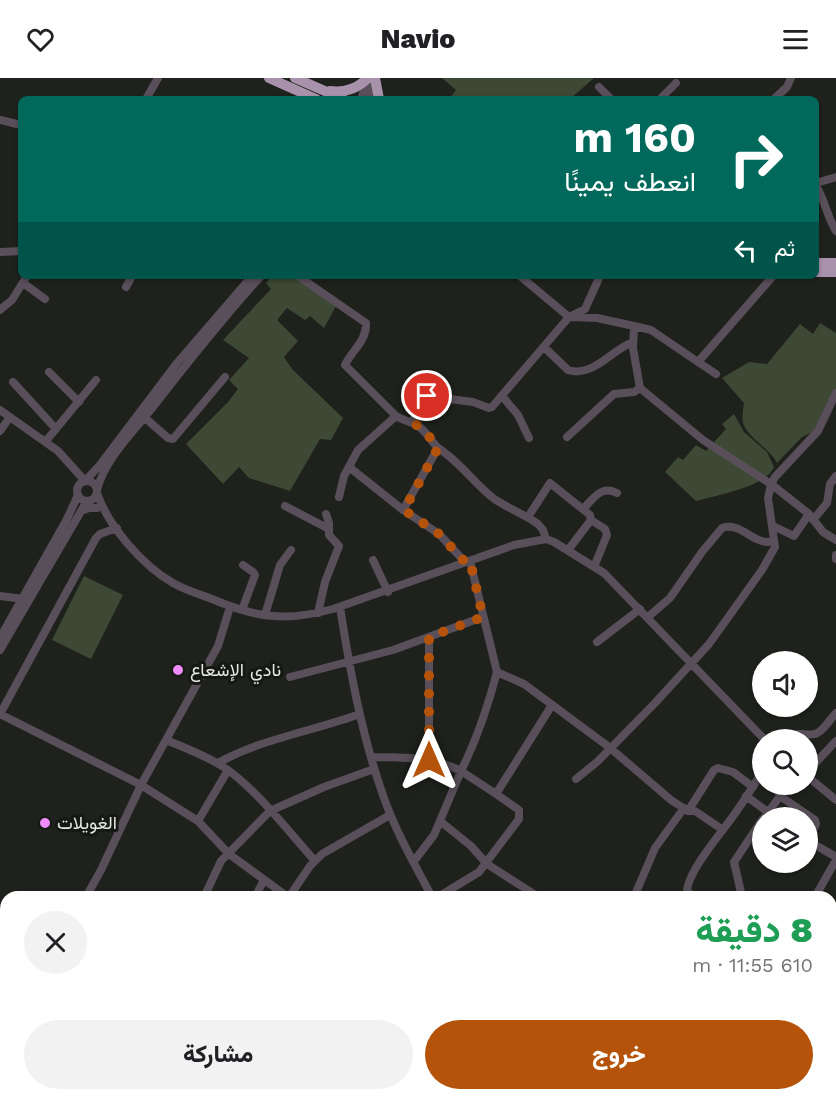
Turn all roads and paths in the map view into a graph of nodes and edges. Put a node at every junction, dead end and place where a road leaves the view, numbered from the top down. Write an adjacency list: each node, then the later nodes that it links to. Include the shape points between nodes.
1 (158, 78): 9 (street)
2 (269, 78): 10 (highway)
3 (295, 78): 8 (highway)
4 (792, 78): 17 (street)
5 (373, 79): 8 (highway, via 346,91); 12 (street); 13 (street); 14 (highway)
6 (676, 83): 16 (street)
7 (599, 87): 15 (street)
8 (324, 90): 11 (highway)
9 (148, 96)
10 (309, 96)
11 (337, 96)
12 (363, 96)
13 (369, 96)
14 (378, 96)
15 (608, 96)
16 (663, 96)
17 (777, 96)
18 (0, 120): 19 (street)
19 (18, 124)
20 (836, 177): 21 (street)
21 (819, 184)
22 (819, 190): 23 (street)
23 (836, 231)
24 (18, 250): 25 (street)
25 (0, 252)
26 (819, 263): 27 (highway)
27 (836, 263)
28 (819, 272): 29 (highway)
29 (836, 272)
30 (25, 279): 39 (street); 40 (street, via 12,300)
31 (130, 279): 38 (street)
32 (250, 279): 70 (street)
33 (250, 279): 58 (street)
34 (302, 279): 56 (street, via 366,323 361,344 345,365)
35 (524, 279): 41 (street)
36 (599, 279): 41 (street, via 585,309)
37 (770, 279): 45 (street)
38 (126, 287)
39 (45, 299)
40 (0, 310)
41 (569, 317): 42 (street); 44 (street)
42 (634, 326): 43 (street); 45 (street, via 651,330)
43 (633, 342): 44 (street, via 591,368 572,372); 51 (street)
44 (544, 347): 53 (street)
45 (698, 362): 47 (street)
46 (50, 372): 54 (street)
47 (716, 374)
48 (225, 377): 58 (street, via 173,439)
49 (96, 380): 54 (street)
50 (13, 382): 60 (street)
51 (640, 388): 62 (street, via 614,394); 69 (street, via 703,440)
52 (836, 393): 69 (street, via 818,431)
53 (502, 396): 59 (street, via 489,408 426,396); 63 (street, via 518,415)
54 (79, 402): 60 (street)
55 (0, 410): 57 (street)
56 (396, 416): 59 (street); 66 (street, via 361,446)
57 (10, 417): 61 (street); 64 (street)
58 (144, 417): 68 (street)
59 (412, 422): 65 (street)
60 (56, 429): 64 (street)
61 (0, 431)
62 (567, 437)
63 (529, 438)
64 (46, 441): 70 (street)
65 (438, 448): 79 (street); 82 (street, via 495,499)
66 (349, 467): 74 (street); 79 (street)
67 (836, 476): 71 (street)
68 (100, 479): 72 (street); 77 (street)
69 (771, 484): 83 (street); 86 (street, via 768,498)
70 (80, 485): 72 (street, via 93,483); 75 (street, via 81,499); 99 (street, via 67,519)
71 (833, 490): 83 (street)
72 (97, 492): 75 (street); 77 (street)
73 (617, 493): 78 (street, via 603,490)
74 (339, 497)
75 (87, 501): 77 (street); 80 (street)
76 (285, 506): 87 (street)
77 (100, 507): 80 (street); 85 (street)
78 (583, 509): 82 (street, via 550,483); 84 (street)
79 (404, 510): 94 (street, via 439,534)
80 (81, 511): 111 (street)
81 (327, 514): 87 (street)
82 (528, 517): 88 (street, via 543,530)
83 (811, 517): 86 (street, via 794,536); 89 (street)
84 (591, 520): 92 (street); 96 (street, via 605,529 607,535)
85 (115, 526): 100 (street, via 147,564 168,580); 118 (street, via 96,538)
86 (773, 526): 90 (street)
87 (329, 529): 104 (street, via 329,537 339,546)
88 (546, 539): 92 (street); 94 (street)
89 (836, 540)
90 (774, 542): 107 (street, via 761,543 743,531 722,528 670,598); 113 (street, via 774,551 762,570)
91 (291, 550): 105 (street, via 280,565)
92 (568, 550): 96 (street)
93 (373, 560): 97 (street)
94 (468, 561): 97 (street); 106 (street)
95 (243, 565): 103 (street, via 255,575)
96 (594, 567): 102 (street)
97 (388, 591): 101 (street)
98 (0, 596): 99 (street)
99 (23, 599): 108 (street)
100 (230, 607): 103 (street); 122 (street, via 218,646)
101 (340, 607): 104 (street); 112 (street)
102 (640, 609): 107 (street); 110 (street)
103 (242, 610): 105 (street)
104 (318, 613): 105 (street)
105 (265, 615)
106 (483, 617): 109 (street); 114 (street)
107 (648, 617): 113 (street)
108 (1, 634)
109 (429, 637): 112 (street); 126 (street)
110 (597, 642)
111 (0, 650)
112 (349, 663): 115 (street); 119 (street)
113 (691, 663): 120 (street); 124 (street)
114 (497, 672): 116 (street, via 524,684); 131 (street, via 487,709)
115 (290, 677)
116 (552, 705): 124 (street); 137 (street)
117 (836, 713): 121 (street)
118 (0, 714): 134 (street)
119 (360, 714): 125 (street); 128 (street, via 247,749)
120 (754, 729)
121 (818, 732)
122 (166, 740): 128 (street); 134 (street)
123 (836, 741): 127 (street)
124 (609, 747): 132 (street); 143 (street)
125 (371, 758): 126 (street); 129 (street)
126 (429, 760): 131 (street)
127 (818, 761)
128 (218, 763): 130 (street)
129 (374, 769): 144 (street); 145 (street)
130 (228, 770): 144 (street); 146 (street)
131 (461, 771): 137 (street); 147 (street)
132 (576, 779)
133 (818, 784): 140 (street)
134 (141, 785): 146 (street); 156 (street)
135 (752, 786): 143 (street, via 733,772 718,768)
136 (752, 788): 138 (street)
137 (496, 794): 154 (street, via 519,810 520,816)
138 (746, 796): 141 (street); 148 (street)
139 (780, 796): 142 (street); 151 (street, via 815,820 812,843)
140 (836, 800)
141 (756, 807)
142 (772, 807)
143 (686, 810): 148 (street); 164 (street, via 655,848)
144 (270, 812): 150 (street); 152 (street)
145 (390, 815): 152 (street, via 330,848); 153 (street)
146 (198, 821): 150 (street)
147 (440, 821): 153 (street); 154 (street)
148 (723, 830): 165 (street, via 706,852)
149 (752, 835): 166 (street, via 734,862)
150 (229, 854): 155 (street); 157 (street, via 221,861)
151 (836, 859): 167 (street)
152 (315, 861): 160 (street)
153 (414, 861): 161 (street)
154 (487, 864): 162 (street); 163 (street)
155 (264, 880): 158 (street); 159 (street)
156 (89, 891)
157 (207, 891)
158 (258, 891)
159 (280, 891)
160 (293, 891)
161 (429, 891)
162 (450, 891)
163 (529, 891)
164 (637, 891)
165 (688, 891)
166 (741, 891)
167 (818, 891)

